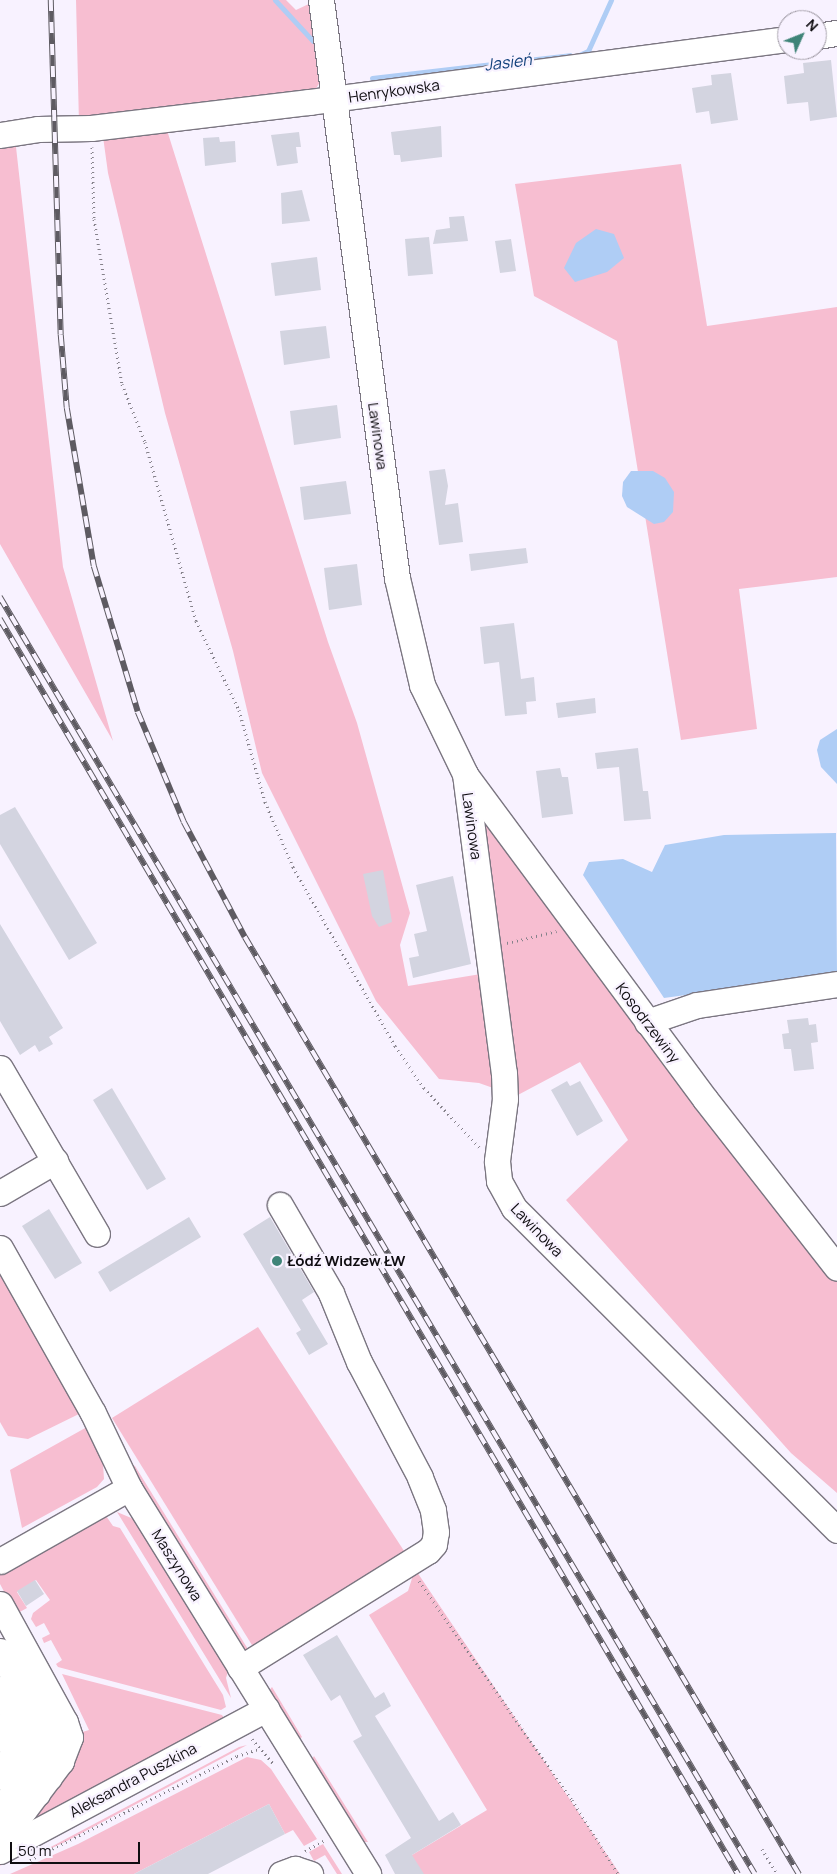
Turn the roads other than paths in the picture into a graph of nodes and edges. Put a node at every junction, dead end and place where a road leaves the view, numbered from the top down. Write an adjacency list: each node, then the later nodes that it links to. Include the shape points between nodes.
1 (321, 0): 3 (street, Lawinowa)
2 (777, 41): 3 (street, Henrykowska)
3 (334, 99): 4 (street, Henrykowska, via 91,128); 5 (street, Lawinowa, via 397,578 422,685)
4 (0, 135)
5 (465, 774): 7 (street, Kosodrzewiny); 16 (street, Lawinowa, via 490,948 505,1099 497,1161 499,1181 514,1208)
6 (837, 984): 7 (street, via 697,1005)
7 (647, 1022): 14 (street, Kosodrzewiny)
8 (0, 1068): 9 (street)
9 (54, 1161): 10 (street); 12 (street)
10 (0, 1193)
11 (280, 1205): 20 (street, via 331,1293 359,1362 428,1495 435,1520 434,1544)
12 (97, 1234)
13 (0, 1248): 15 (street, Maszynowa, via 93,1412)
14 (837, 1268)
15 (129, 1488): 17 (street); 20 (street, Maszynowa)
16 (837, 1530)
17 (0, 1560)
18 (0, 1604): 26 (street, via 69,1730 69,1746)
19 (0, 1651): 26 (street)
20 (240, 1668): 22 (street, Maszynowa)
21 (0, 1689): 26 (street)
22 (266, 1709): 26 (street, Aleksandra Puszkina); 29 (street, Maszynowa)
23 (0, 1726): 26 (street)
24 (0, 1764): 26 (street)
25 (0, 1802): 26 (street)
26 (24, 1813)
27 (281, 1874): 28 (street, via 295,1869)
28 (310, 1874)
29 (368, 1874)

